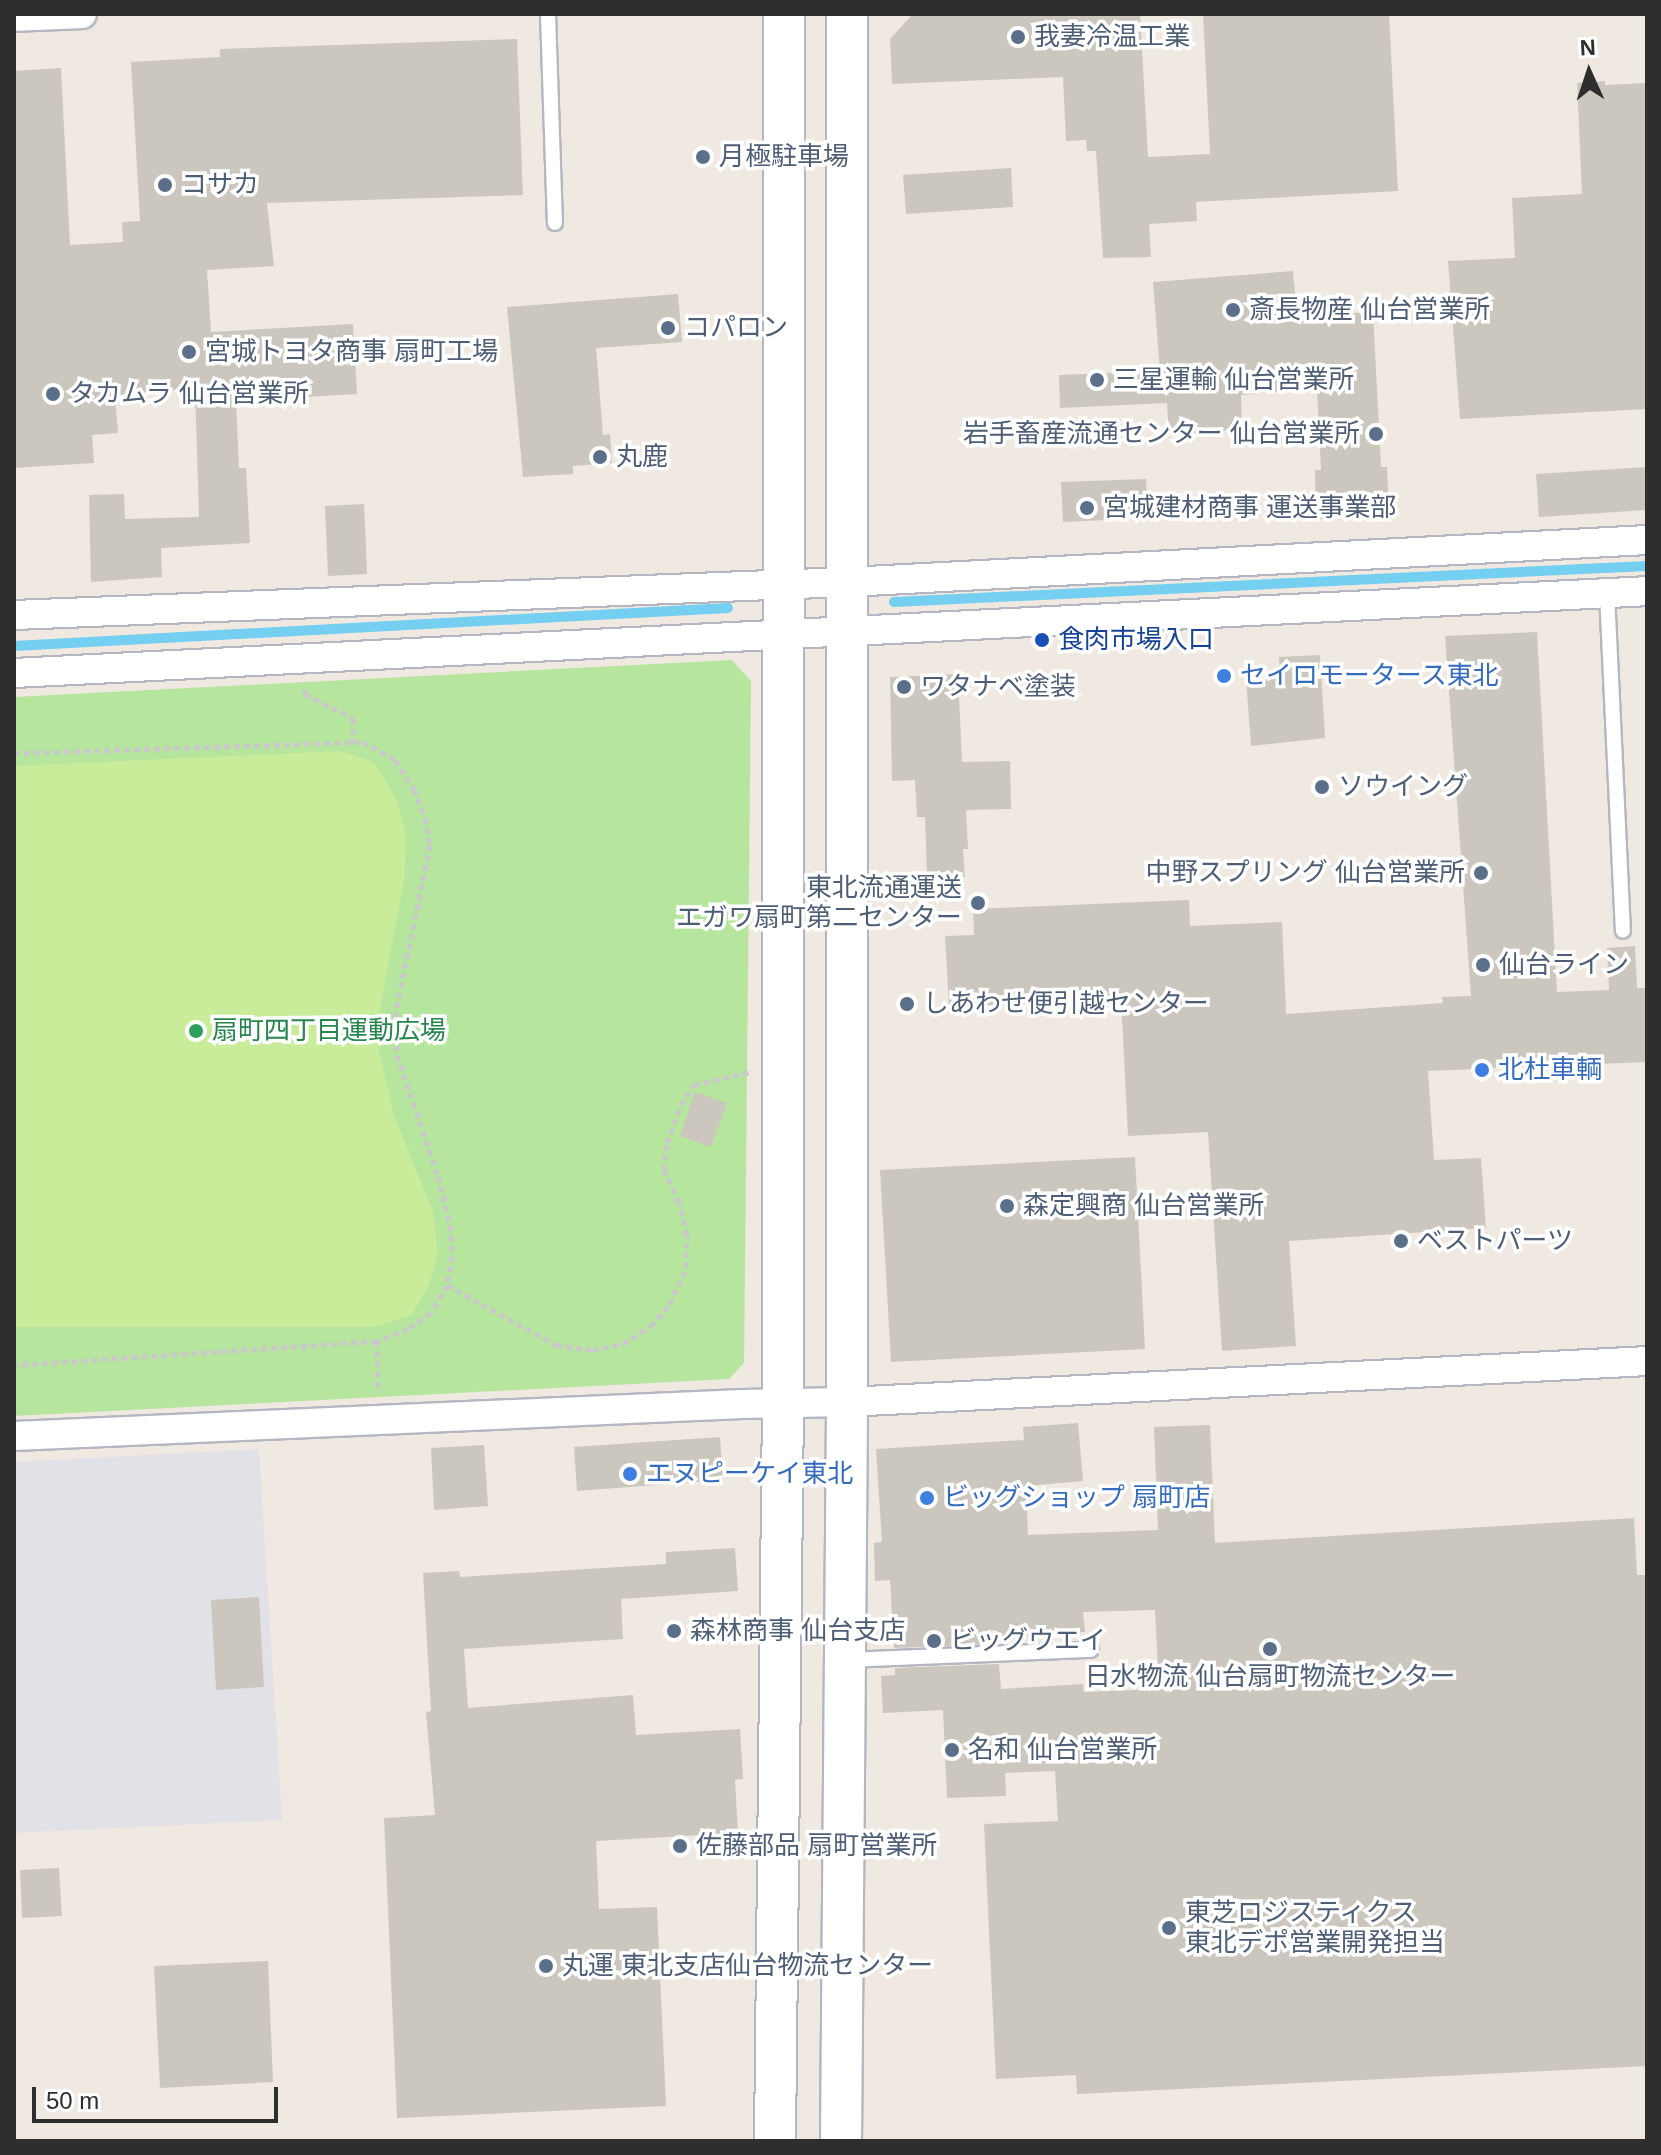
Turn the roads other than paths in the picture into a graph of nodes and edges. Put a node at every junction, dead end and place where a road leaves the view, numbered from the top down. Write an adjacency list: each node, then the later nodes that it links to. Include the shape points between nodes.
1 (82, 14): 5 (street)
2 (548, 14): 6 (lane)
3 (784, 14): 9 (street)
4 (847, 14): 8 (street)
5 (14, 17)
6 (555, 223)
7 (1647, 540): 8 (street)
8 (848, 582): 9 (street); 13 (street)
9 (782, 583): 12 (street); 14 (street)
10 (1647, 591): 11 (street)
11 (1607, 593): 13 (street); 16 (lane)
12 (14, 615)
13 (848, 630): 14 (street); 19 (street)
14 (782, 636): 15 (street); 18 (street)
15 (14, 673)
16 (1623, 931)
17 (1647, 1361): 19 (street)
18 (783, 1402): 19 (street); 20 (street); 23 (street)
19 (847, 1402): 22 (street)
20 (14, 1436)
21 (1091, 1650): 22 (lane)
22 (845, 1660): 24 (street)
23 (775, 2141)
24 (841, 2141)

